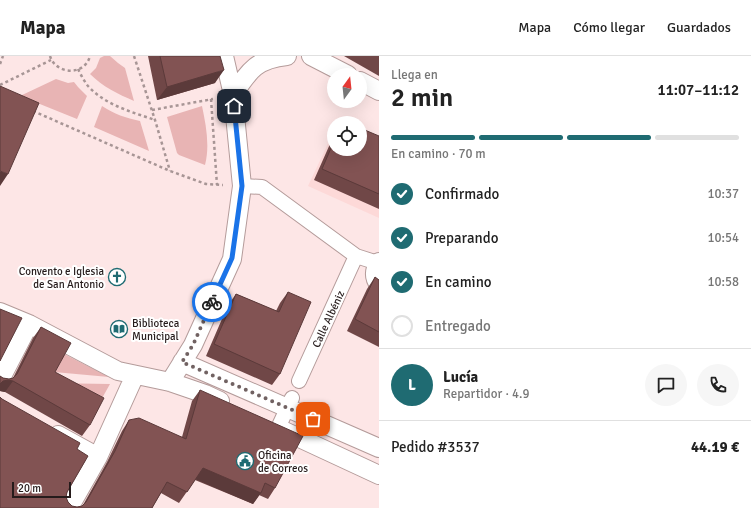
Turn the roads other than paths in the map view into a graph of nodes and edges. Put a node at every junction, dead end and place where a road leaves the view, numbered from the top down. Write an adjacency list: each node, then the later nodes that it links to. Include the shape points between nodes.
1 (224, 56): 8 (street)
2 (287, 56): 8 (street, via 260,62 246,75)
3 (297, 56): 4 (street)
4 (313, 57): 5 (street)
5 (334, 68)
6 (367, 85): 7 (street)
7 (379, 91)
8 (233, 95): 9 (street)
9 (242, 186): 10 (street, via 262,187); 15 (street, via 232,258 193,345)
10 (356, 256): 11 (street); 18 (street, Calle Albéniz)
11 (378, 263): 12 (street, via 374,275)
12 (379, 284)
13 (0, 312): 14 (street)
14 (29, 324): 16 (street, via 118,371); 17 (street)
15 (182, 362): 19 (street); 20 (street)
16 (135, 375): 19 (street); 25 (street)
17 (0, 380)
18 (299, 381)
19 (170, 382): 21 (street)
20 (289, 403): 22 (street); 24 (street)
21 (238, 409)
22 (271, 425): 26 (street)
23 (45, 427): 25 (street)
24 (379, 448)
25 (98, 457): 27 (street)
26 (379, 475)
27 (69, 508)

